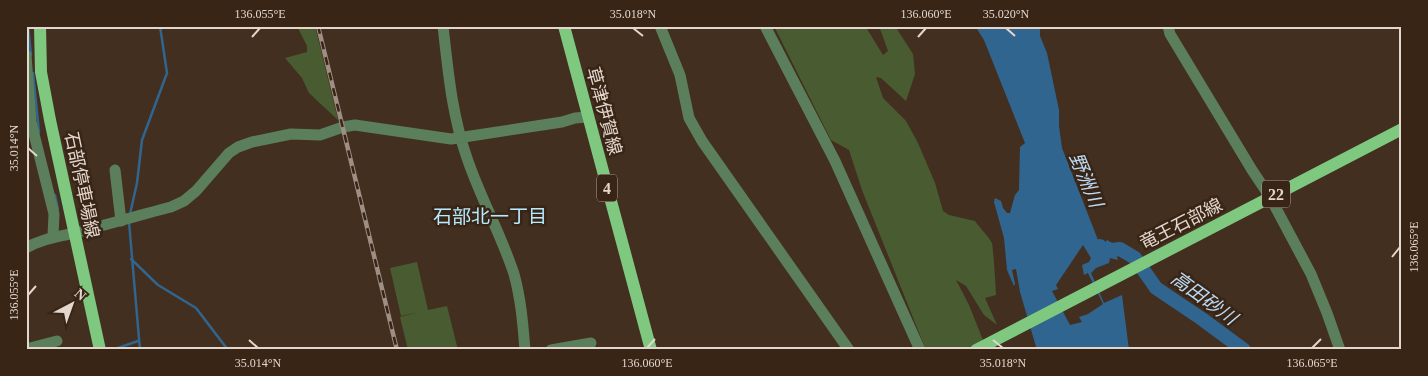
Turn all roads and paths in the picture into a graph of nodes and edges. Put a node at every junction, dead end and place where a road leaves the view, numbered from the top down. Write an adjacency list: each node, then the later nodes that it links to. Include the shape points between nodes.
1 (40, 26): 10 (main road, 石部停車場線, via 41,72)
2 (443, 26): 13 (street)
3 (564, 26): 9 (main road, 草津伊賀線 / 4)
4 (660, 26): 27 (street, via 680,75 689,118 702,141)
5 (765, 26): 28 (street, via 835,161)
6 (1168, 26): 15 (street)
7 (26, 55): 8 (street)
8 (28, 84): 11 (street)
9 (587, 118): 13 (street); 26 (main road, 草津伊賀線 / 4)
10 (50, 120): 11 (street); 17 (main road, 石部停車場線)
11 (29, 122): 18 (street, via 54,214)
12 (1402, 129): 15 (main road, 竜王石部線 / 22)
13 (461, 138): 16 (street, via 355,125 320,135 291,134 252,142 229,153 184,201); 25 (street, via 514,274)
14 (115, 170): 16 (street)
15 (1270, 197): 29 (main road, 竜王石部線 / 22); 30 (street, via 1311,274)
16 (121, 221): 17 (street)
17 (75, 233): 18 (street); 23 (main road, 石部停車場線)
18 (53, 236): 19 (street)
19 (26, 248)
20 (58, 341): 22 (street)
21 (591, 343): 24 (street)
22 (26, 349)
23 (98, 349)
24 (556, 349)
25 (525, 350)
26 (650, 350)
27 (849, 350)
28 (920, 350)
29 (976, 350)
30 (1340, 350)

